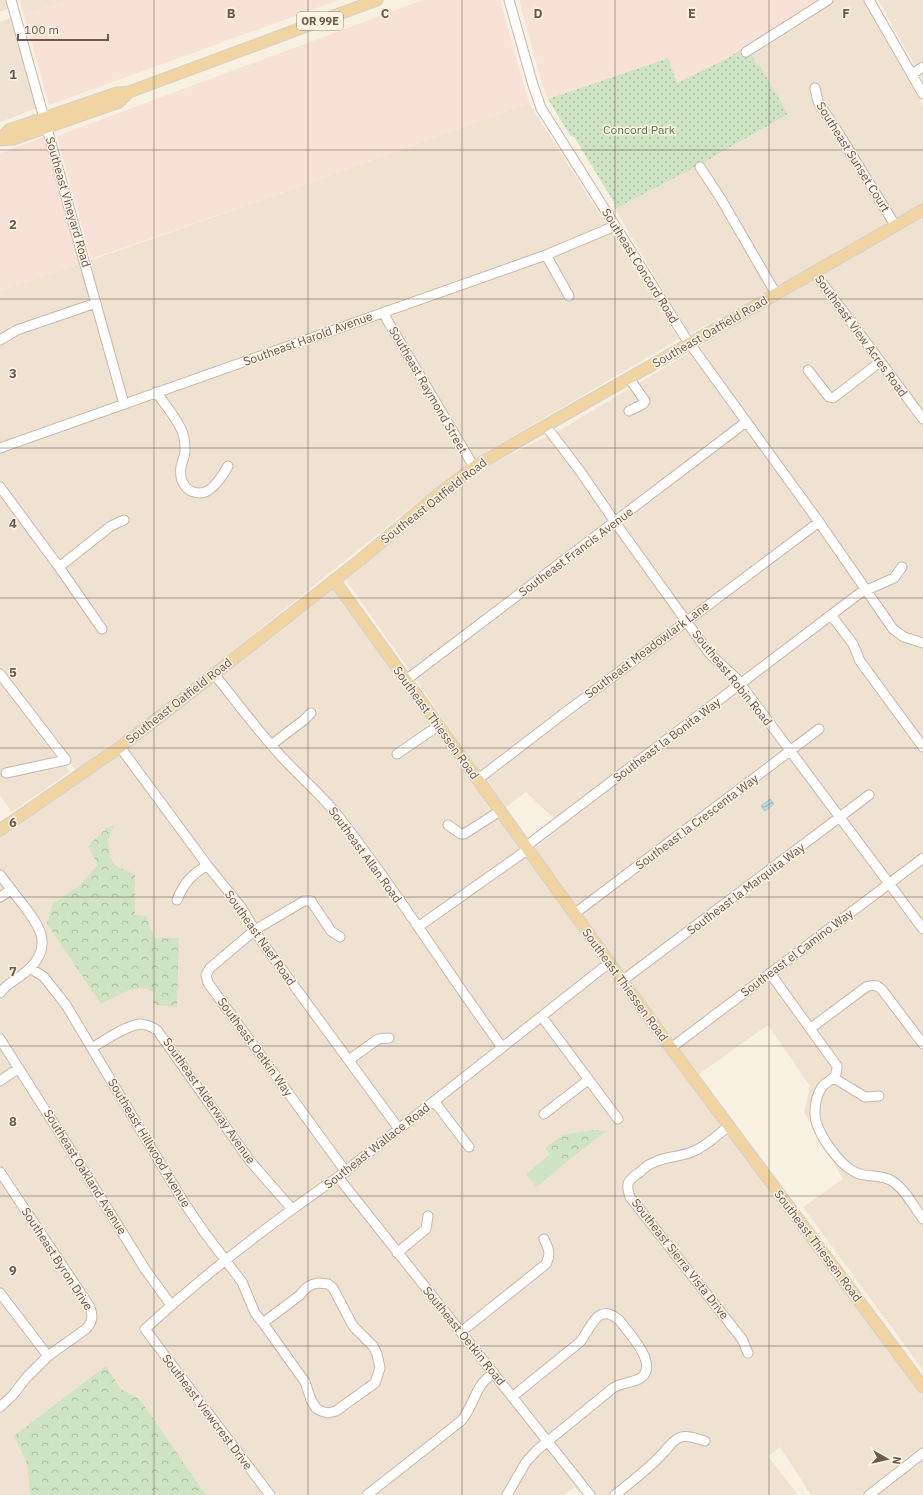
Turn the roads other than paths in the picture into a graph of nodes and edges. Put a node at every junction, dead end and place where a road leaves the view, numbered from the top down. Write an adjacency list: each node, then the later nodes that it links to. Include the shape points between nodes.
1 (11, 0): 11 (street, Southeast Vineyard Road)
2 (377, 0): 11 (main road, OR 99E, via 129,92 117,93)
3 (509, 0): 16 (street, Southeast Concord Road, via 541,108)
4 (828, 0): 6 (street)
5 (869, 0): 8 (street)
6 (746, 52)
7 (923, 67): 8 (street)
8 (912, 74): 10 (street)
9 (815, 88): 15 (street, Southeast Sunset Court, via 818,102)
10 (923, 94)
11 (45, 123): 12 (main road, OR 99E, via 9,130); 21 (street, Southeast Vineyard Road)
12 (0, 140)
13 (700, 167): 19 (street)
14 (923, 210): 15 (main road, Southeast Oatfield Road)
15 (895, 225): 18 (main road, Southeast Oatfield Road)
16 (615, 226): 17 (street, Southeast Harold Avenue); 24 (street, Southeast Concord Road)
17 (546, 254): 20 (street); 22 (street, Southeast Harold Avenue)
18 (814, 272): 19 (main road, Southeast Oatfield Road); 25 (street, Southeast View Acres Road)
19 (776, 294): 24 (main road, Southeast Oatfield Road)
20 (569, 296)
21 (96, 302): 23 (street, via 17,330); 29 (street, Southeast Vineyard Road)
22 (384, 312): 28 (street, Southeast Harold Avenue); 36 (street, Southeast Raymond Street)
23 (0, 340)
24 (689, 343): 27 (main road, Southeast Oatfield Road); 32 (street, Southeast Concord Road)
25 (880, 362): 26 (street, via 833,398 828,397); 31 (street, Southeast View Acres Road)
26 (808, 370)
27 (629, 378): 30 (street, via 645,401); 33 (main road, Southeast Oatfield Road)
28 (156, 392): 29 (street, Southeast Harold Avenue); 35 (street, via 183,434 185,450 181,473 182,483 188,490 205,492 221,480)
29 (124, 404): 34 (street, Southeast Harold Avenue)
30 (629, 411)
31 (923, 419)
32 (746, 422): 39 (street, Southeast Francis Avenue); 40 (street, Southeast Concord Road)
33 (545, 425): 36 (main road, Southeast Oatfield Road); 39 (street, Southeast Robin Road)
34 (0, 448)
35 (228, 466)
36 (474, 467): 43 (main road, Southeast Oatfield Road)
37 (0, 487): 41 (street)
38 (124, 520): 41 (street, via 111,526)
39 (615, 522): 46 (street, Southeast Robin Road); 51 (street, Southeast Francis Avenue)
40 (819, 522): 44 (street, Southeast Concord Road); 46 (street, Southeast Meadowlark Lane)
41 (59, 567): 47 (street)
42 (902, 567): 44 (street, Southeast la Bonita Way, via 894,578)
43 (334, 580): 50 (main road, Southeast Oatfield Road); 51 (main road, Southeast Thiessen Road)
44 (866, 590): 45 (street, Southeast la Bonita Way); 48 (street, Southeast Concord Road, via 893,629 904,637)
45 (831, 615): 52 (street, Southeast la Bonita Way); 58 (street, via 853,644 860,661)
46 (686, 621): 52 (street, Southeast Robin Road, via 709,653); 62 (street, Southeast Meadowlark Lane)
47 (102, 629)
48 (923, 643)
49 (0, 674): 61 (street, via 66,760)
50 (214, 674): 56 (street, Southeast Allan Road); 57 (main road, Southeast Oatfield Road)
51 (406, 680): 54 (main road, Southeast Thiessen Road)
52 (740, 684): 59 (street, Southeast Robin Road); 68 (street, Southeast la Bonita Way)
53 (311, 713): 56 (street)
54 (438, 726): 60 (street); 62 (main road, Southeast Thiessen Road)
55 (820, 729): 59 (street, Southeast la Crescenta Way)
56 (271, 745): 77 (street, Southeast Allan Road, via 334,811)
57 (120, 747): 67 (main road, Southeast Oatfield Road); 70 (street, Southeast Naef Road)
58 (923, 747)
59 (790, 751): 65 (street, Southeast Robin Road); 76 (street, Southeast la Crescenta Way)
60 (397, 754)
61 (6, 773)
62 (477, 780): 64 (main road, Southeast Thiessen Road)
63 (869, 795): 65 (street, Southeast la Marquita Way)
64 (500, 811): 66 (street, via 464,834); 68 (main road, Southeast Thiessen Road)
65 (841, 818): 72 (street, Southeast Robin Road); 84 (street, Southeast la Marquita Way)
66 (448, 825)
67 (0, 830)
68 (526, 848): 76 (main road, Southeast Thiessen Road); 77 (street, Southeast la Bonita Way)
69 (923, 858): 72 (street, Southeast el Camino Way)
70 (207, 865): 75 (street, via 186,882); 79 (street, Southeast Naef Road, via 241,907)
71 (0, 874): 73 (street)
72 (888, 884): 78 (street, Southeast Robin Road); 83 (street, Southeast el Camino Way)
73 (11, 890): 74 (street); 82 (street, via 36,922 41,933 40,952)
74 (0, 897)
75 (177, 900)
76 (574, 914): 81 (main road, Southeast Thiessen Road)
77 (418, 927): 91 (street, Southeast Allan Road)
78 (923, 929)
79 (255, 930): 80 (street, Southeast Oetkin Way, via 304,901 311,901 332,931); 94 (street, Southeast Naef Road); 107 (street, Southeast Oetkin Way, via 210,968 206,975 208,983)
80 (340, 937)
81 (609, 963): 84 (main road, Southeast Thiessen Road); 86 (street, Southeast Wallace Road)
82 (30, 968): 85 (street); 92 (street, Southeast Hillwood Avenue, via 41,974 56,991)
83 (770, 973): 87 (street); 93 (street, Southeast el Camino Way)
84 (622, 981): 93 (main road, Southeast Thiessen Road)
85 (0, 993)
86 (542, 1017): 91 (street, Southeast Wallace Road); 97 (street)
87 (811, 1028): 90 (street, via 866,987 877,985); 96 (street, via 837,1066)
88 (389, 1038): 94 (street, via 378,1039)
89 (0, 1039): 95 (street, Southeast Oakland Avenue)
90 (923, 1044)
91 (502, 1047): 100 (street, Southeast Wallace Road)
92 (92, 1048): 108 (street, Southeast Alderway Avenue, via 140,1024 157,1030 250,1161); 113 (street, Southeast Hillwood Avenue, via 183,1201)
93 (671, 1048): 103 (main road, Southeast Thiessen Road)
94 (349, 1060): 104 (street, Southeast Naef Road)
95 (19, 1068): 98 (street); 115 (street, Southeast Oakland Avenue, via 145,1269)
96 (834, 1078): 99 (street, via 865,1097); 110 (street, via 823,1086 816,1099 814,1114 820,1132 840,1160 850,1169 862,1175 886,1178 897,1184)
97 (588, 1080): 101 (street); 102 (street)
98 (0, 1081)
99 (879, 1096)
100 (434, 1101): 104 (street, Southeast Wallace Road); 105 (street)
101 (544, 1114)
102 (618, 1119)
103 (729, 1126): 119 (street, Southeast Sierra Vista Drive, via 694,1151 651,1164 630,1179 627,1189 630,1197 742,1339); 122 (main road, Southeast Thiessen Road)
104 (399, 1129): 107 (street, Southeast Wallace Road)
105 (469, 1147)
106 (0, 1172): 120 (street, Southeast Byron Drive, via 93,1315 86,1329)
107 (342, 1175): 108 (street, Southeast Wallace Road); 112 (street, Southeast Oetkin Road)
108 (292, 1209): 113 (street, Southeast Wallace Road)
109 (428, 1216): 112 (street, via 426,1229)
110 (923, 1219)
111 (544, 1239): 118 (street, via 550,1257 546,1264)
112 (398, 1253): 118 (street, Southeast Oetkin Road)
113 (226, 1261): 115 (street, Southeast Wallace Road); 116 (street, Southeast Hillwood Avenue, via 246,1289 255,1312)
114 (0, 1294): 120 (street)
115 (171, 1305): 117 (street, Southeast Wallace Road)
116 (263, 1323): 116 (street, Southeast Hillwood Avenue, via 301,1376 311,1400 321,1411 328,1413 336,1410 374,1383 380,1368 377,1354 373,1346 353,1326 338,1296 328,1284 313,1284)
117 (145, 1329): 128 (street, Southeast Viewcrest Drive)
118 (460, 1332): 121 (street, Southeast Oetkin Road)
119 (748, 1353)
120 (48, 1356): 124 (street, Southeast Byron Drive, via 19,1389)
121 (494, 1373): 123 (street, Southeast Oetkin Road); 129 (street, via 479,1386 470,1410 461,1420)
122 (923, 1387)
123 (512, 1397): 126 (street, Southeast Oetkin Road); 126 (street, via 580,1342 596,1317 609,1314 620,1320 646,1357 648,1365 645,1373 634,1381 613,1388)
124 (1, 1402)
125 (705, 1441): 132 (street, via 694,1437 680,1437)
126 (547, 1442): 130 (street, via 526,1462); 131 (street, Southeast Oetkin Road)
127 (923, 1453): 133 (street)
128 (270, 1495)
129 (367, 1495)
130 (507, 1495)
131 (590, 1495)
132 (615, 1495)
133 (869, 1495)

